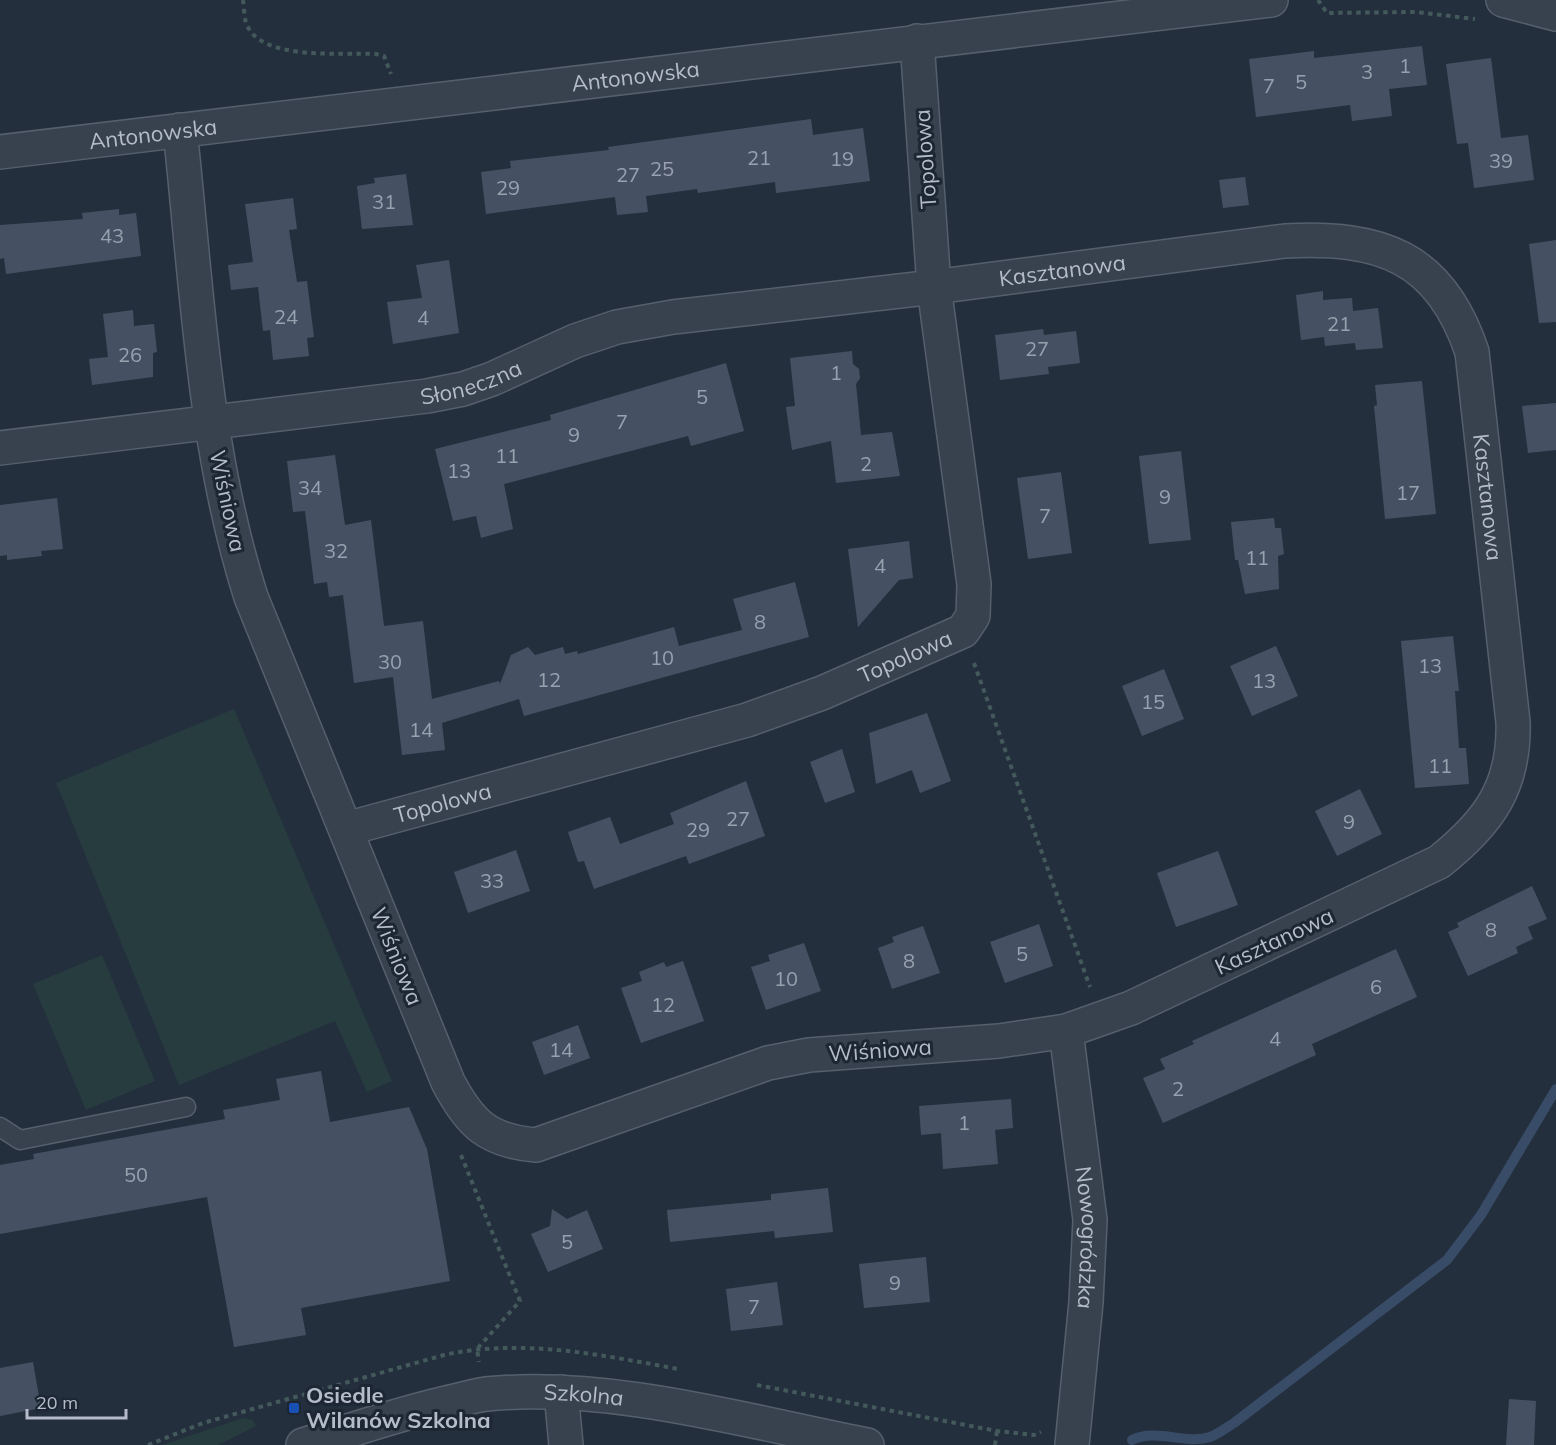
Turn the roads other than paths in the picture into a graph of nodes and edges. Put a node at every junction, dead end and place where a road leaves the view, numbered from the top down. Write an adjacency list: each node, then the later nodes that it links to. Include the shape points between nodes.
1 (1271, 0): 4 (street, Antonowska)
2 (1494, 11): 3 (street)
3 (1556, 14)
4 (917, 41): 5 (street, Antonowska); 7 (street, Topolowa)
5 (180, 130): 6 (street, Antonowska); 8 (street, Wiśniowa)
6 (0, 152)
7 (934, 287): 8 (street, Słoneczna, via 617,327 463,389); 10 (street, Topolowa, via 974,584 973,616 963,630 822,693 747,720); 11 (street, Kasztanowa, via 1286,241 1328,239 1392,252 1415,266 1446,297 1463,325 1472,352 1513,722 1514,748 1499,798 1474,832 1439,862)
8 (212, 422): 9 (street, Słoneczna); 10 (street, Wiśniowa, via 235,546 251,597)
9 (0, 448)
10 (346, 829): 12 (street, Wiśniowa, via 460,1105 489,1134 515,1144 536,1145 555,1140 768,1063 809,1055 988,1042)
11 (1124, 1011): 12 (street, Wiśniowa)
12 (1066, 1031): 19 (street, Nowogródzka, via 1090,1220)
13 (186, 1107): 14 (lane, via 20,1140)
14 (0, 1127)
15 (561, 1392): 16 (street, Szkolna, via 483,1395); 17 (street); 18 (street, Szkolna, via 642,1400)
16 (303, 1445)
17 (566, 1445)
18 (867, 1445)
19 (1071, 1445)

